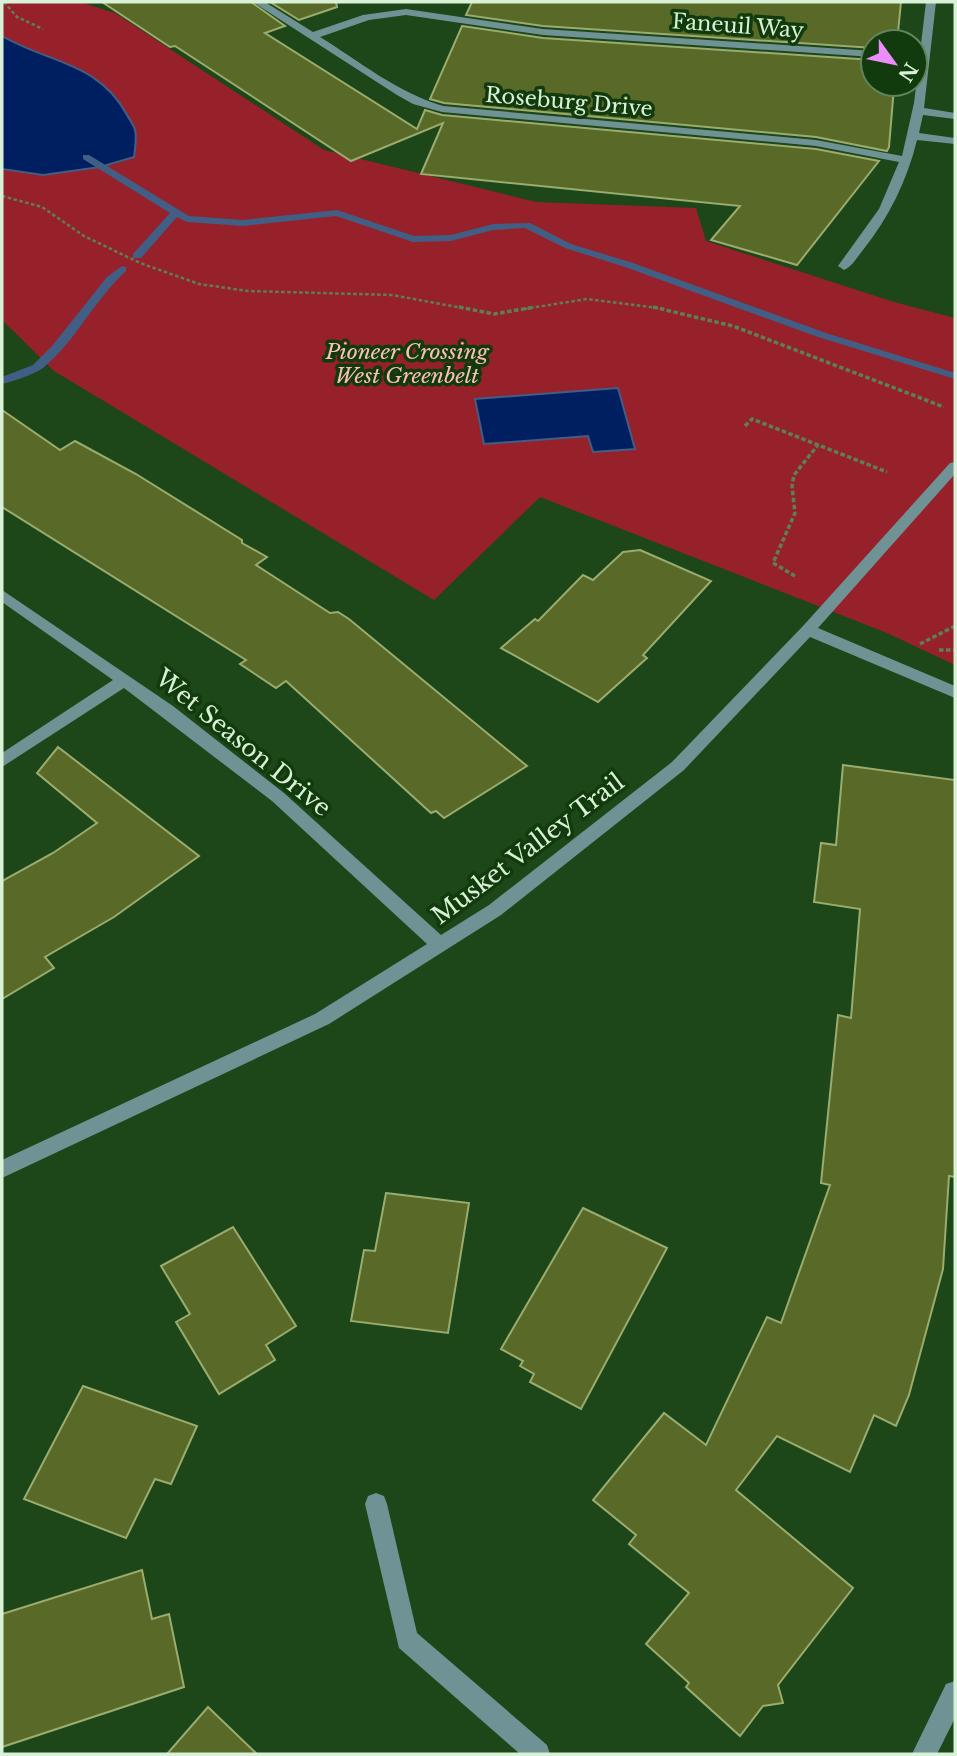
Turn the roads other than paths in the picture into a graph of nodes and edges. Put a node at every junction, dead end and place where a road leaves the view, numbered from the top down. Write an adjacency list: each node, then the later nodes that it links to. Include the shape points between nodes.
1 (258, 2): 4 (street, Roseburg Drive)
2 (931, 2): 3 (street)
3 (926, 28)
4 (312, 36): 5 (street, Faneuil Way, via 367,17 406,12 543,32); 11 (street, Roseburg Drive, via 401,93 442,109 816,143)
5 (859, 53)
6 (920, 98): 7 (street)
7 (920, 111): 8 (street); 9 (street)
8 (955, 116)
9 (912, 136): 10 (street); 11 (street)
10 (955, 141)
11 (905, 160): 12 (street, via 891,199)
12 (844, 266)
13 (955, 466): 15 (street, Musket Valley Trail)
14 (2, 595): 16 (street, Wet Season Drive)
15 (808, 630): 17 (street); 19 (street, Musket Valley Trail, via 678,766 495,910)
16 (124, 680): 18 (street); 19 (street, Wet Season Drive, via 278,797)
17 (955, 692)
18 (2, 761)
19 (440, 945): 20 (street, Musket Valley Trail, via 323,1019)
20 (2, 1169)
21 (376, 1504): 23 (street, via 407,1640)
22 (955, 1693): 24 (street)
23 (538, 1754)
24 (924, 1754)

